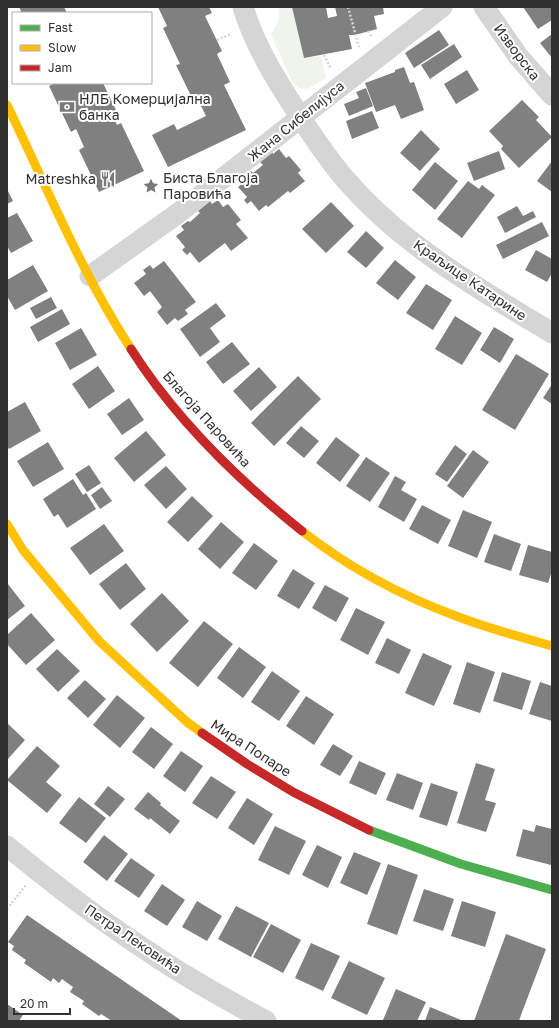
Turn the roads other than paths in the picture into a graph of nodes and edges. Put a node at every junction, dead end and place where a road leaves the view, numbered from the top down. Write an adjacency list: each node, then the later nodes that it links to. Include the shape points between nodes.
1 (243, 7): 6 (street, Краљице Катарине, via 262,55)
2 (442, 7): 6 (street, Жана Сибелијуса)
3 (484, 7): 4 (street, Изворска, via 518,56)
4 (552, 95)
5 (7, 105): 7 (main road, Благоја Паровића)
6 (300, 117): 7 (street, Жана Сибелијуса, via 177,214); 8 (street, Краљице Катарине, via 346,180 404,236 436,261)
7 (90, 276): 10 (main road, Благоја Паровића, via 141,365 167,399 216,456 279,513 328,550 386,586 468,620)
8 (552, 333)
9 (7, 524): 12 (main road, Мира Попаре, via 23,550 99,641 187,722 247,764 293,792 373,832 462,864)
10 (552, 646)
11 (7, 846): 13 (street, Петра Лековића, via 98,917 146,950)
12 (552, 890)
13 (266, 1021)

